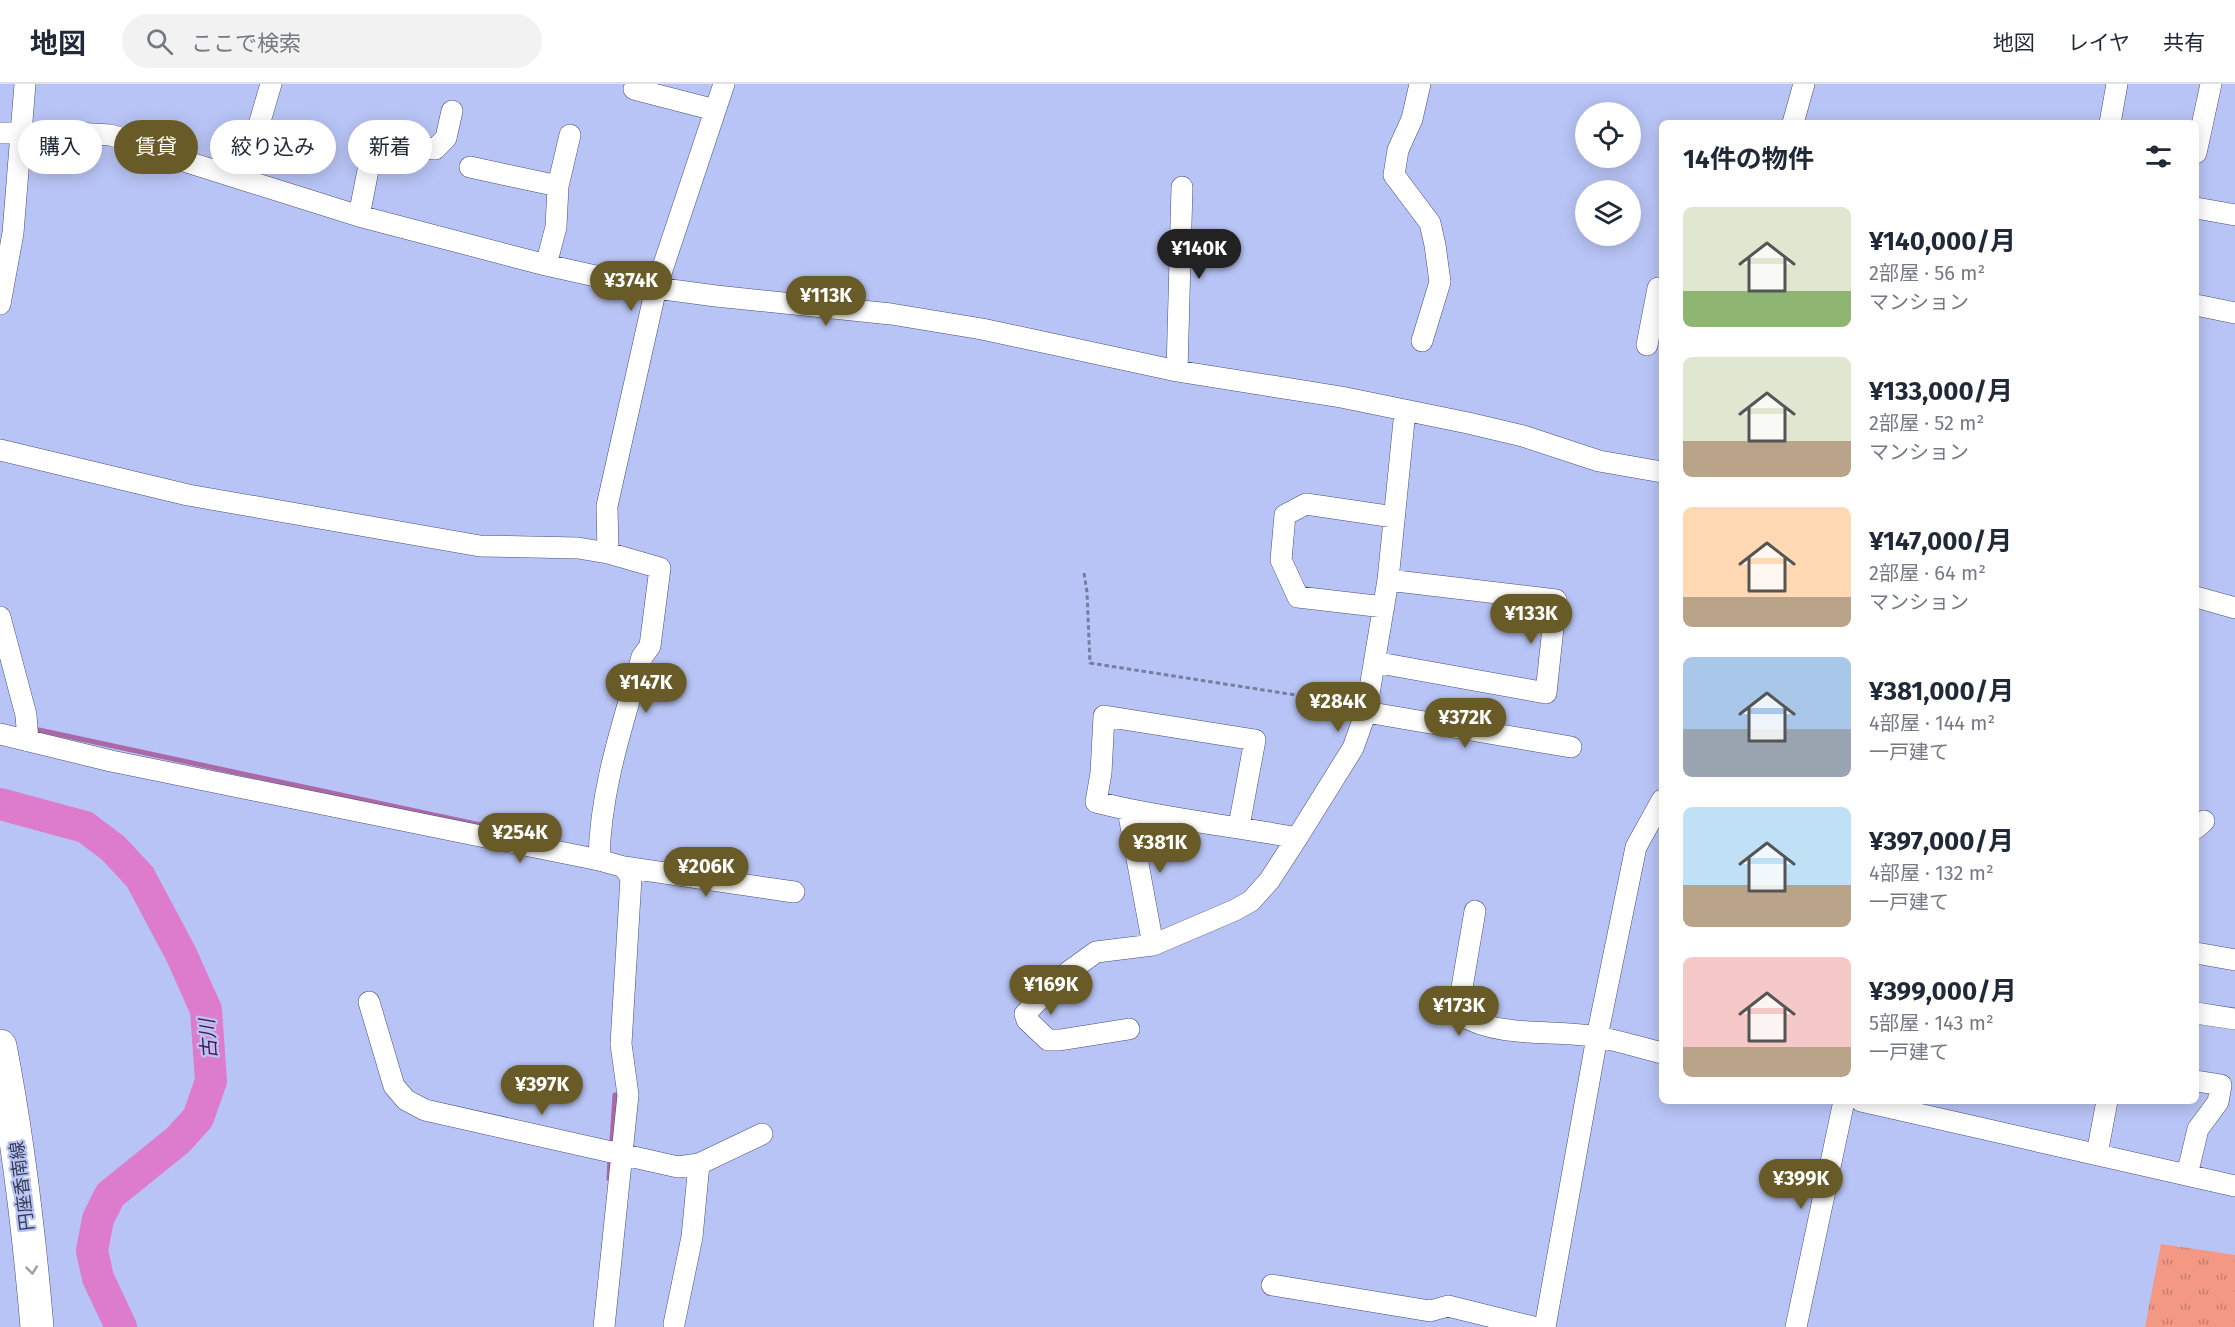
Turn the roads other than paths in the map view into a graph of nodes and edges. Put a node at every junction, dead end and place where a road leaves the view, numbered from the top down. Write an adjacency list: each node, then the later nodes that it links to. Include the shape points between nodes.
1 (25, 84): 13 (street)
2 (271, 84): 17 (street)
3 (724, 84): 9 (street)
4 (1420, 84): 29 (street, via 1412,119 1398,150 1394,175 1430,223 1435,245 1440,282)
5 (1804, 84): 11 (street)
6 (2117, 84): 12 (street)
7 (2211, 84): 15 (street)
8 (634, 89): 9 (street)
9 (715, 110): 24 (street)
10 (452, 111): 22 (street, via 446,138 435,148 412,147 384,139 372,150)
11 (1794, 120)
12 (2111, 120)
13 (10, 134): 17 (street, via 110,135); 26 (street, via 13,233)
14 (570, 135): 18 (street)
15 (2199, 139)
16 (470, 167): 18 (street)
17 (243, 179): 22 (street)
18 (558, 186): 23 (street, via 556,227)
19 (1182, 187): 31 (street)
20 (2199, 209): 21 (street)
21 (2235, 215)
22 (359, 216): 23 (street)
23 (546, 265): 24 (street)
24 (656, 288): 31 (street, via 924,319); 36 (street, via 607,506)
25 (1659, 288): 30 (street)
26 (0, 304)
27 (2199, 306): 28 (street)
28 (2235, 313)
29 (1422, 341)
30 (1647, 345)
31 (1177, 371): 32 (street)
32 (1404, 411): 34 (street, via 1523,436 1599,461); 35 (street)
33 (0, 450): 36 (street, via 188,495 480,546 578,548)
34 (1659, 471)
35 (1394, 517): 37 (street); 39 (street, via 1306,504 1285,515 1281,560 1298,597)
36 (608, 553): 51 (street, via 660,568 650,646 642,657 610,773 600,825)
37 (1388, 580): 39 (street); 42 (street, via 1556,600 1545,693)
38 (2199, 598): 40 (street)
39 (1384, 607): 42 (street)
40 (2235, 608)
41 (0, 617): 45 (street, via 26,715)
42 (1374, 662): 43 (street)
43 (1366, 712): 46 (street); 50 (street, via 1353,748)
44 (0, 735): 45 (street)
45 (28, 741): 51 (street)
46 (1571, 747)
47 (1659, 805): 62 (street, via 1636,847)
48 (1128, 810): 49 (street); 49 (street, via 1096,802 1104,716 1255,740); 55 (street)
49 (1239, 826): 50 (street)
50 (1298, 838): 55 (street, via 1251,901)
51 (599, 860): 52 (street)
52 (624, 867): 53 (street); 71 (street, via 631,878 621,1044 628,1095)
53 (794, 892)
54 (1475, 911): 62 (street, via 1459,1005 1461,1015 1475,1023 1519,1031)
55 (1153, 945): 61 (street, via 1096,952 1060,978 1025,1014 1048,1040)
56 (2199, 954): 57 (street)
57 (2235, 960)
58 (369, 1002): 71 (street, via 394,1086 406,1100 425,1110)
59 (2199, 1013): 60 (street)
60 (2235, 1019)
61 (1129, 1029)
62 (1597, 1037): 64 (street); 80 (street)
63 (0, 1046): 77 (main road, 円座香南線, one-way to 77, via 14,1118)
64 (1659, 1052)
65 (2199, 1081): 73 (street, via 2221,1085 2218,1102 2198,1129)
66 (1843, 1104): 81 (street)
67 (1874, 1104): 70 (street)
68 (2107, 1104): 70 (street)
69 (762, 1134): 72 (street)
70 (2097, 1154): 73 (street)
71 (622, 1155): 72 (street, via 678,1167); 78 (street)
72 (699, 1164): 76 (street, via 692,1238)
73 (2187, 1175): 74 (street)
74 (2235, 1186)
75 (1272, 1285): 79 (street, via 1430,1311 1448,1306)
76 (674, 1324)
77 (37, 1327)
78 (603, 1327)
79 (1533, 1327)
80 (1545, 1327)
81 (1796, 1327)

